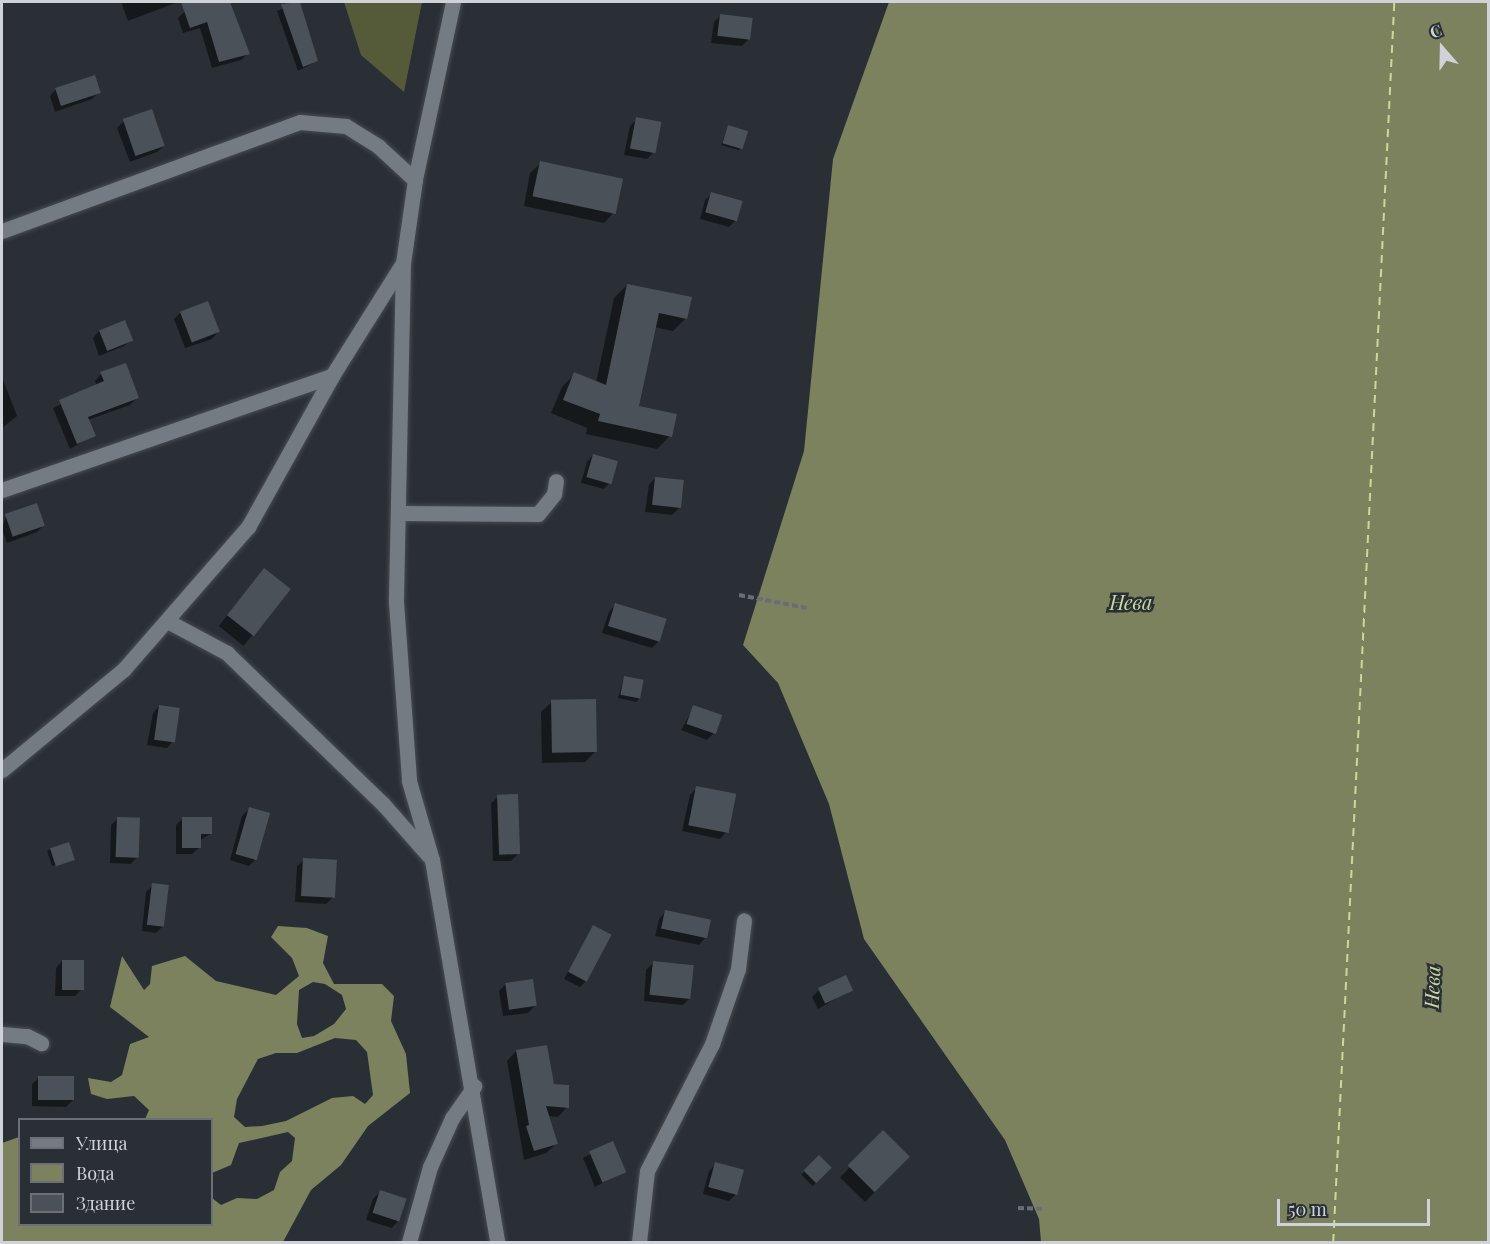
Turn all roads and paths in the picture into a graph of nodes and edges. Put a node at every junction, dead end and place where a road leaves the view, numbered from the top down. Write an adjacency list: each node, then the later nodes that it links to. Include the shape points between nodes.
1 (453, 2): 2 (street)
2 (415, 180): 3 (street, via 379,147 346,126 300,122); 4 (street)
3 (2, 231)
4 (403, 263): 5 (street); 8 (street)
5 (332, 376): 7 (street); 11 (street, via 248,527)
6 (556, 481): 8 (street, via 554,494 538,514)
7 (2, 490)
8 (399, 513): 13 (street, via 396,602 409,781)
9 (739, 595): 10 (path)
10 (807, 608)
11 (169, 622): 12 (street, via 124,669); 13 (street, via 227,653 383,804)
12 (2, 770)
13 (432, 860): 17 (street)
14 (744, 920): 22 (street, via 738,969 712,1044 647,1171)
15 (2, 1034): 16 (street, via 27,1036)
16 (41, 1043)
17 (474, 1086): 20 (street, via 452,1118 430,1167); 21 (street)
18 (1018, 1208): 19 (path)
19 (1043, 1209)
20 (409, 1242)
21 (497, 1242)
22 (639, 1242)

